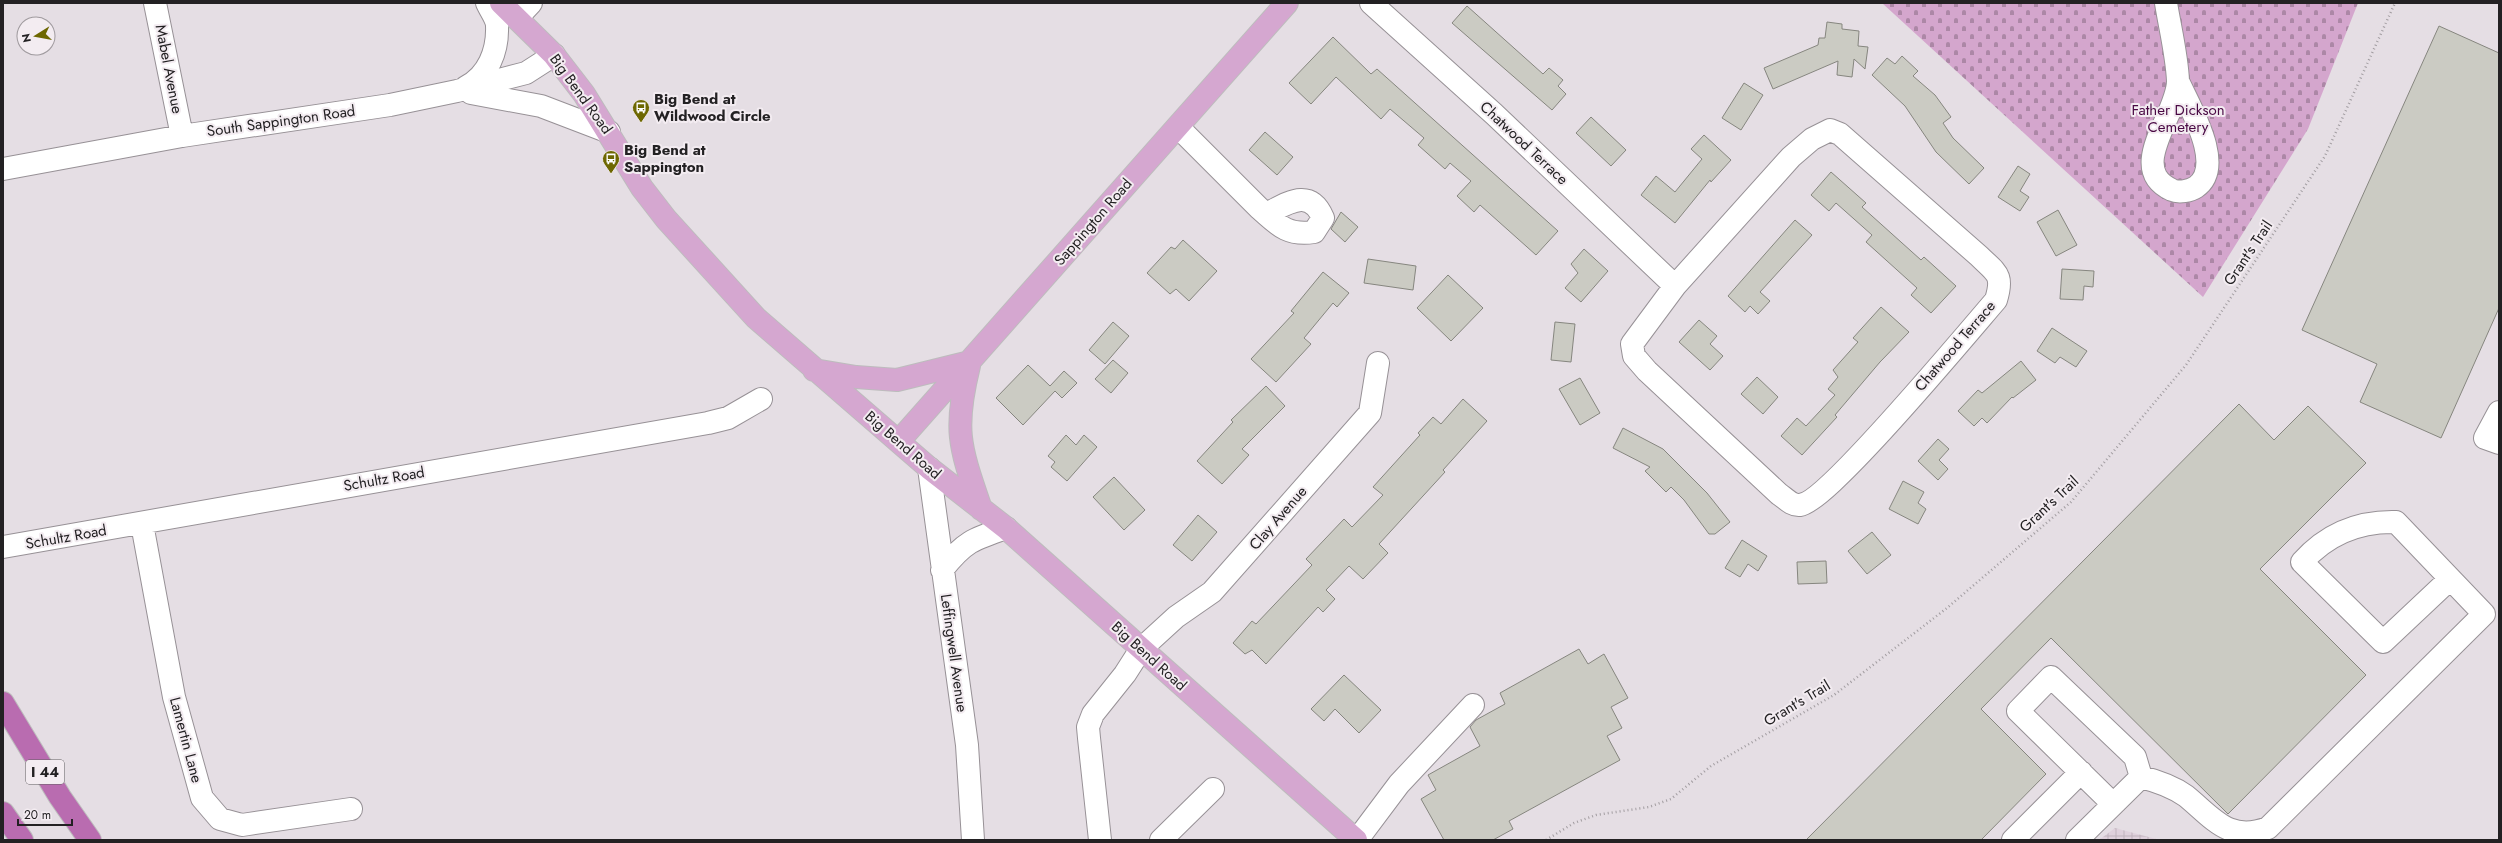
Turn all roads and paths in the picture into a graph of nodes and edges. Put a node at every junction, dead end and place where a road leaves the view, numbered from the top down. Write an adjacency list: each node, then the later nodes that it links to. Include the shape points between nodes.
1 (156, 3): 14 (street, Mabel Avenue)
2 (487, 3): 11 (street, via 497,25 494,51 484,73 475,82)
3 (501, 3): 8 (main road, Big Bend Road)
4 (1287, 3): 12 (main road, Sappington Road)
5 (1371, 3): 17 (street, Chatwood Terrace, via 1494,114)
6 (2166, 3): 10 (street)
7 (2395, 3): 47 (path, Grant's Trail, via 2325,156 2186,365 2071,502 1947,608 1834,696 1711,766 1671,799 1649,807 1596,815 1574,822)
8 (524, 10): 9 (main road, Big Bend Road)
9 (554, 55): 11 (street, South Sappington Road, via 526,73); 13 (main road, Big Bend Road)
10 (2178, 81)
11 (458, 91): 13 (street, via 541,106); 14 (street, South Sappington Road, via 390,105)
12 (1178, 127): 16 (street); 18 (main road, Sappington Road)
13 (609, 132): 20 (main road, Big Bend Road, via 642,188 666,219 756,318)
14 (182, 136): 15 (street, South Sappington Road)
15 (3, 169)
16 (1266, 214)
17 (1675, 286): 17 (street, Chatwood Terrace, via 1632,344 1634,356 1646,371 1779,494 1792,504 1800,505 1813,499 1835,479 1900,411 1996,300 2001,283 1997,274 1979,256 1840,134 1830,130 1812,139 1791,157)
18 (970, 362): 20 (main road, via 898,380 863,378); 23 (main road, Sappington Road); 26 (main road, via 961,399 959,430 965,461)
19 (1378, 363): 32 (street, Clay Avenue, via 1370,413 1212,592 1176,617)
20 (814, 370): 23 (main road, Big Bend Road)
21 (761, 399): 27 (street, Schultz Road, via 728,418 708,423 410,474)
22 (2499, 412): 24 (street, via 2485,438)
23 (899, 441): 25 (main road, Big Bend Road)
24 (2499, 443)
25 (929, 468): 26 (main road, Big Bend Road); 30 (street, Leffingwell Avenue)
26 (981, 508): 28 (main road, Big Bend Road)
27 (142, 524): 29 (street, Schultz Road); 39 (street, Lamertin Lane, via 174,697 202,798 220,819 242,825)
28 (1006, 528): 30 (street, via 972,539 958,550); 32 (main road, Big Bend Road)
29 (3, 547)
30 (942, 570): 43 (street, Leffingwell Avenue, via 967,745)
31 (2450, 579): 31 (street, via 2396,522 2376,522 2328,538 2302,562 2383,642); 36 (street, via 2484,614 2268,828 2256,835 2238,837 2221,829 2185,796 2162,783)
32 (1141, 649): 44 (street, Clay Avenue, via 1093,714 1088,727); 46 (main road, Big Bend Road)
33 (3, 703): 42 (highway, I 44, via 60,797)
34 (1473, 705): 46 (street, via 1399,784)
35 (2081, 772): 36 (street, via 2018,711 2051,677 2135,757); 38 (street); 48 (street)
36 (2141, 777): 38 (street)
37 (1213, 790): 45 (street)
38 (2113, 804): 49 (street)
39 (351, 809)
40 (3, 813): 41 (highway)
41 (22, 840)
42 (90, 840)
43 (973, 840)
44 (1100, 840)
45 (1161, 840)
46 (1357, 840)
47 (1546, 840)
48 (2013, 840)
49 (2077, 840)

